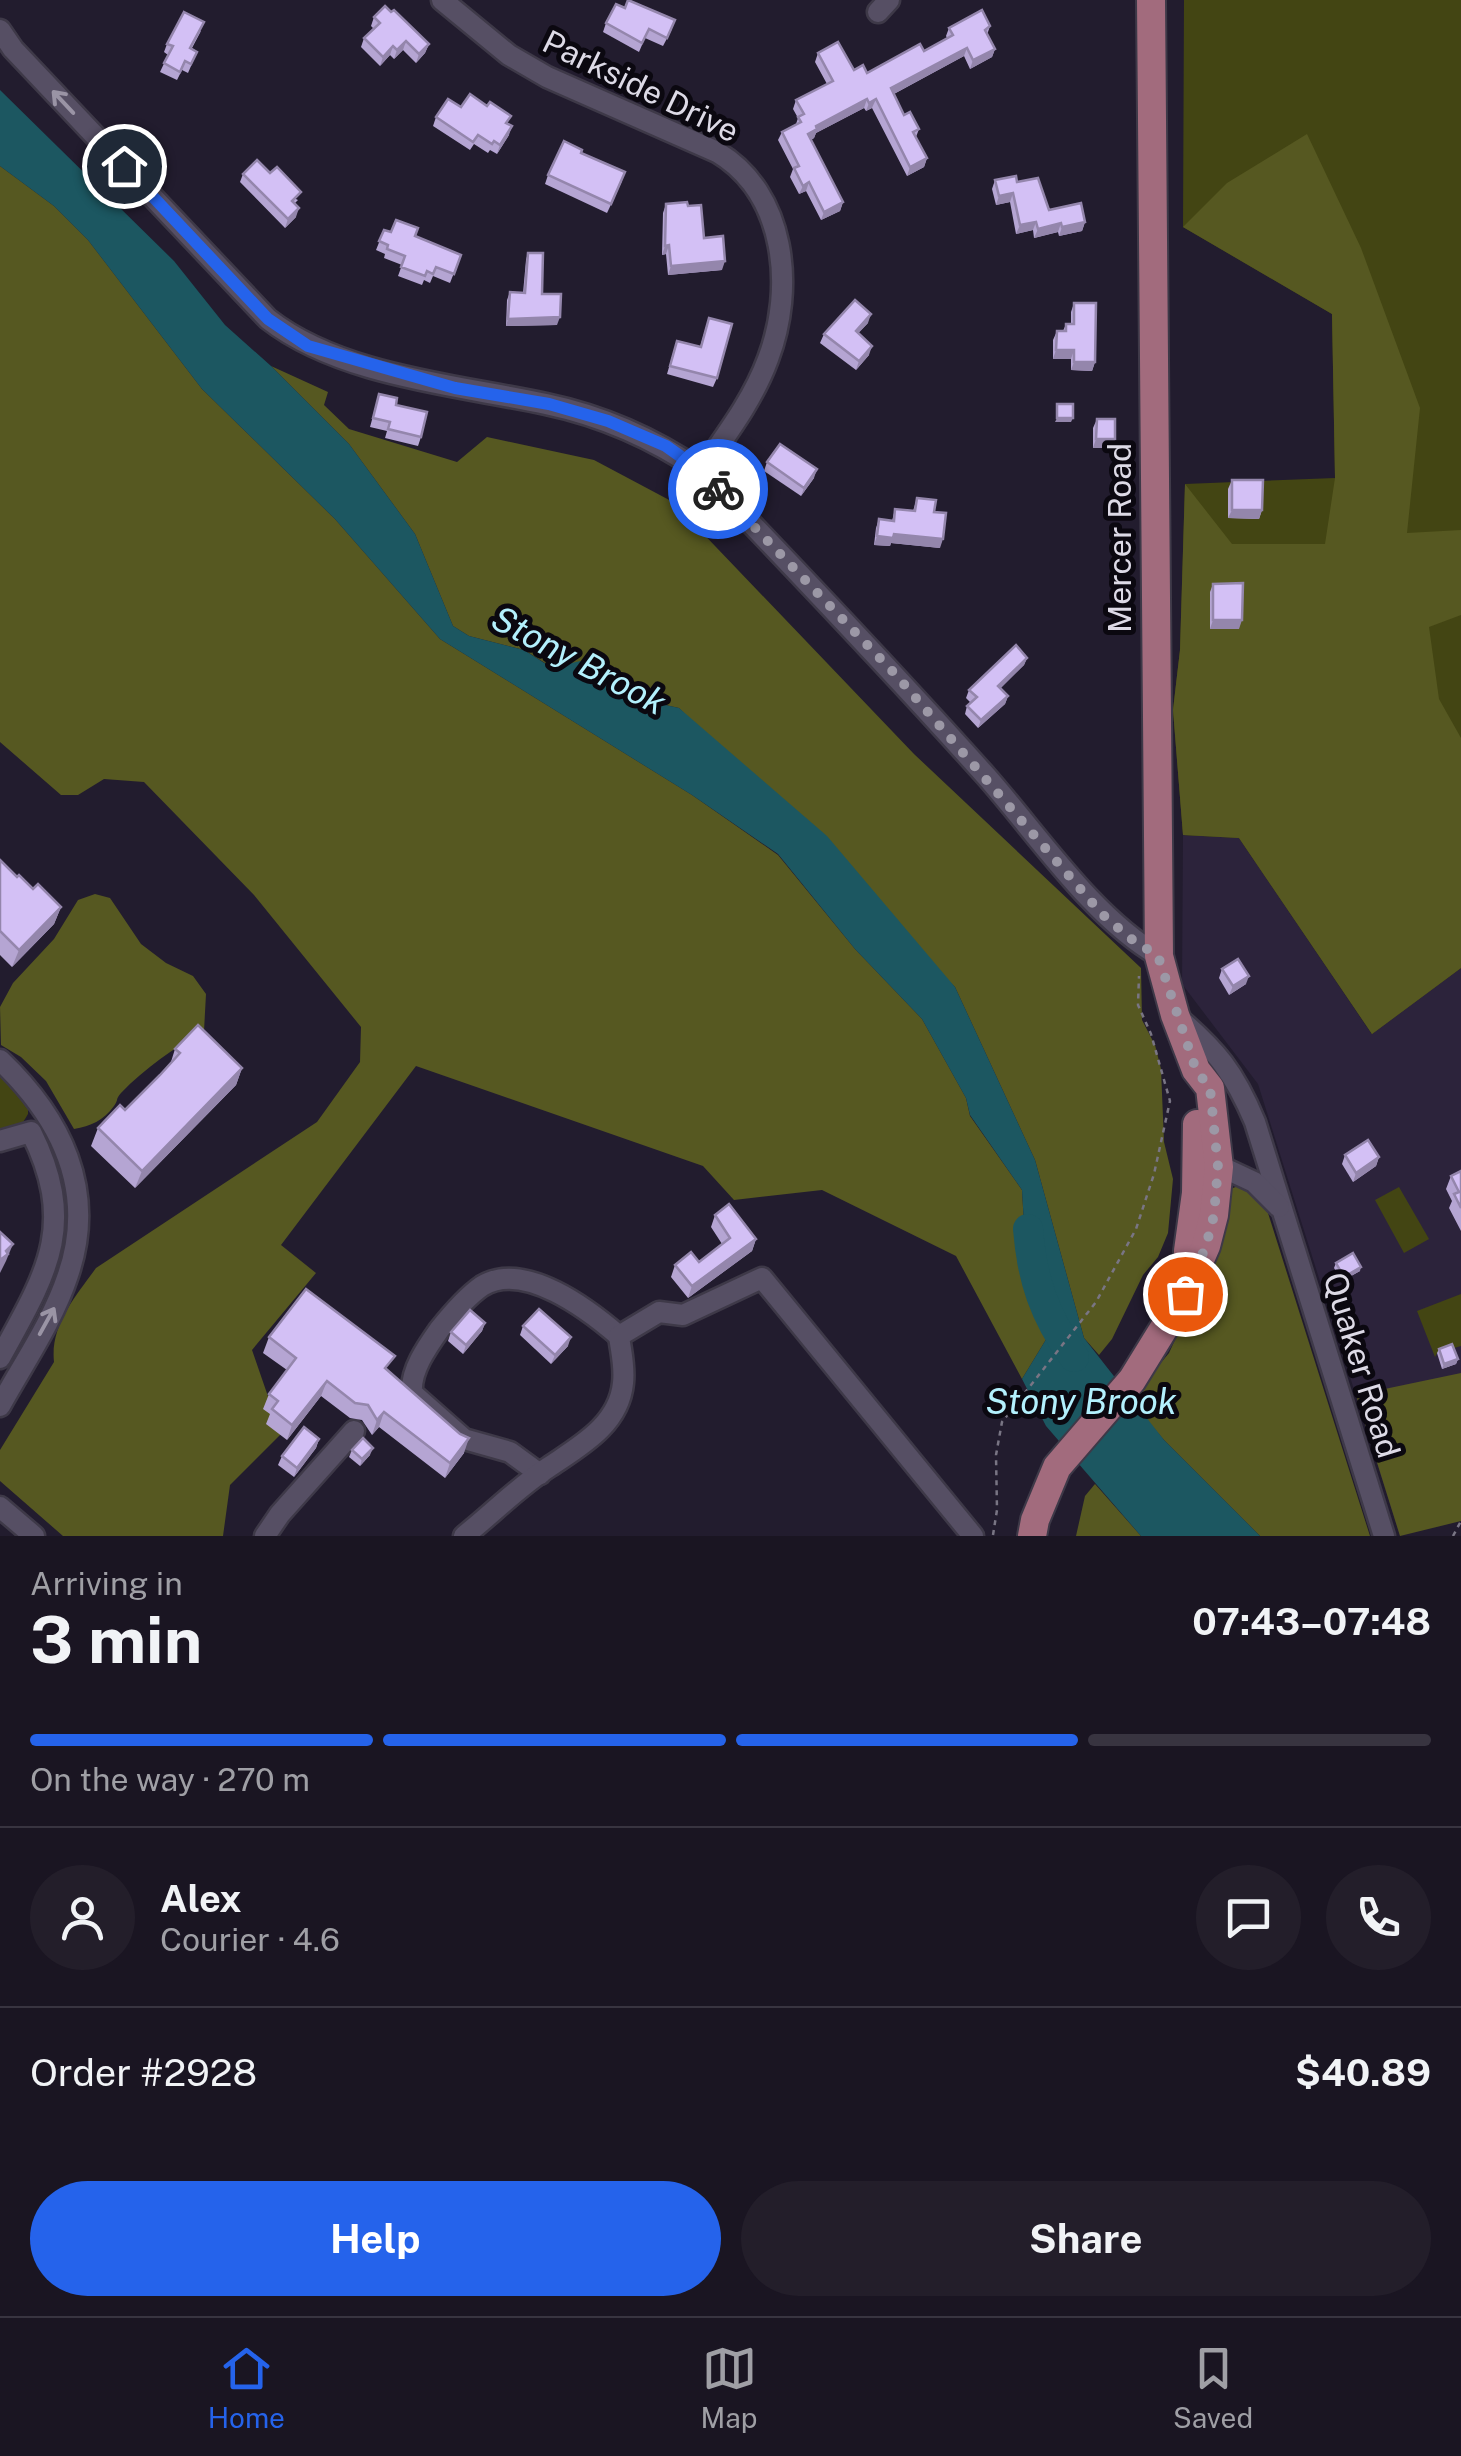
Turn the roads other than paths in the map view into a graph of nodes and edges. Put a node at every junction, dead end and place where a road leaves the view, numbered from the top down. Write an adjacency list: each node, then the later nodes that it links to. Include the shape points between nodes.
1 (442, 0): 4 (street, Parkside Drive, via 547,77 717,152 760,192 782,268 775,332 756,385)
2 (1151, 0): 5 (main road, Mercer Road)
3 (0, 30): 4 (street, one-way to 3, via 666,446 608,421 333,355 287,334)
4 (701, 471): 5 (street, via 896,675 1102,914)
5 (1158, 956): 6 (main road, Mercer Road)
6 (1176, 1016): 8 (main road, Mercer Road); 9 (street, Quaker Road, via 1214,1048)
7 (0, 1060): 10 (street)
8 (1196, 1070): 9 (street); 14 (main road, Mercer Road)
9 (1238, 1086): 13 (street, Quaker Road)
10 (48, 1115): 11 (street); 17 (street, via 74,1178)
11 (30, 1132): 12 (street); 16 (street, via 47,1168)
12 (0, 1141)
13 (1263, 1144): 14 (street, via 1250,1163); 15 (street, Quaker Road)
14 (1216, 1162): 15 (street, via 1254,1182); 28 (main road, Mercer Road, via 1173,1310 1148,1357 1046,1488)
15 (1284, 1212): 29 (street, Quaker Road)
16 (55, 1222): 17 (street); 19 (street, via 34,1297)
17 (78, 1223): 20 (street, one-way to 17, via 67,1278)
18 (619, 1336): 22 (street, via 624,1381 614,1409 586,1443); 22 (street, via 569,1297 497,1280 450,1316 428,1346 412,1392 464,1439 510,1452); 27 (street, via 659,1312 683,1314 762,1278)
19 (0, 1358)
20 (0, 1406)
21 (354, 1432): 25 (street)
22 (540, 1474): 26 (street)
23 (0, 1508): 24 (street)
24 (34, 1536)
25 (265, 1536)
26 (464, 1536)
27 (973, 1536)
28 (1032, 1536)
29 (1384, 1536)

